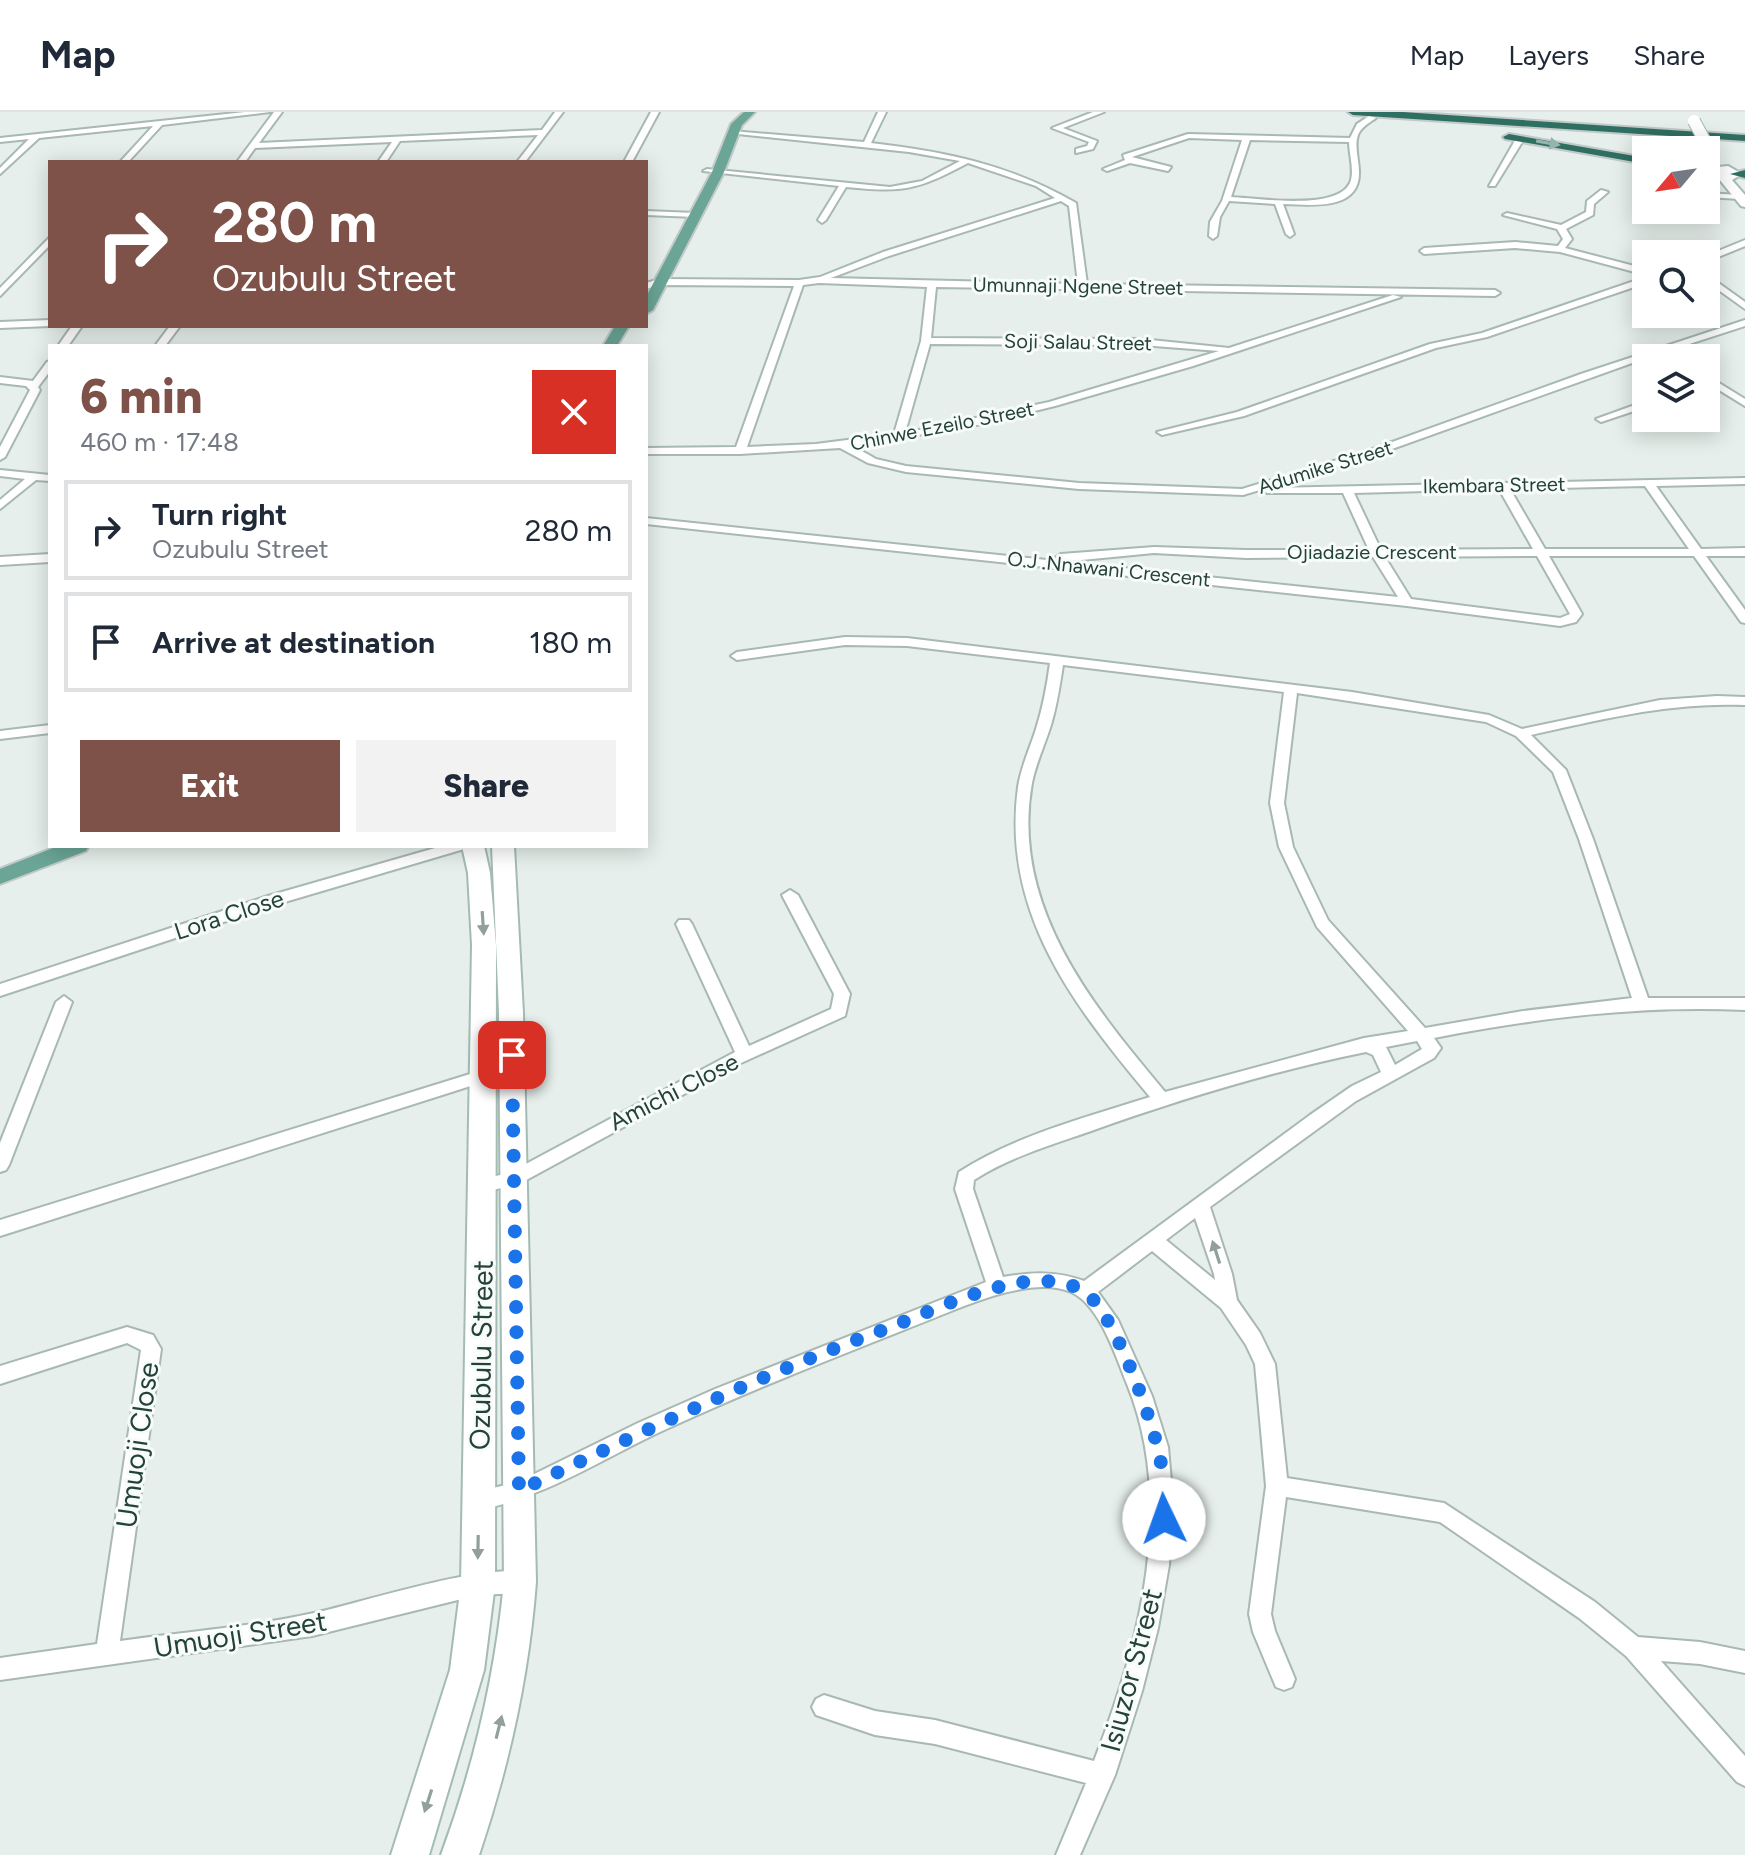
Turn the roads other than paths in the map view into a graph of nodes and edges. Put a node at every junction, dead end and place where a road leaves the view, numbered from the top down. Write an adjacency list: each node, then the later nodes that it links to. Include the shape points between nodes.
1 (266, 112): 13 (street)
2 (278, 112): 25 (street)
3 (559, 112): 15 (street)
4 (655, 112): 32 (street)
5 (736, 112): 38 (main road)
6 (750, 112): 16 (main road)
7 (882, 112): 24 (street)
8 (1100, 112): 26 (street, via 1056,126 1093,141)
9 (1459, 112): 14 (highway)
10 (1350, 113): 12 (highway); 18 (highway)
11 (1691, 116): 39 (main road, bridge)
12 (1372, 118): 21 (highway); 23 (street, via 1357,126)
13 (161, 122): 17 (street); 28 (street)
14 (1745, 131)
15 (545, 132): 19 (street); 31 (street)
16 (732, 133): 24 (street); 38 (main road)
17 (38, 135): 22 (street); 37 (street)
18 (1745, 138)
19 (398, 139): 25 (street); 30 (street)
20 (1246, 139): 23 (street); 34 (street, via 1178,138 1127,156); 45 (street)
21 (1520, 139): 27 (highway, one-way to 27); 40 (street)
22 (0, 140)
23 (1351, 140): 47 (street, via 1357,175 1341,198)
24 (867, 144): 33 (street)
25 (254, 146): 29 (street)
26 (1079, 151)
27 (1632, 159)
28 (126, 160)
29 (243, 160)
30 (383, 160)
31 (523, 160)
32 (629, 160)
33 (967, 161): 41 (street, via 914,187); 44 (street, via 1016,175)
34 (1129, 161): 35 (street); 36 (street)
35 (1107, 169)
36 (1168, 169)
37 (0, 172)
38 (713, 172): 41 (street); 49 (main road)
39 (1724, 172): 46 (main road)
40 (1492, 184)
41 (843, 186): 51 (street)
42 (1604, 192): 52 (street, via 1590,203 1590,213)
43 (1720, 197): 46 (street)
44 (1064, 198): 62 (street); 68 (street, via 1075,213)
45 (1228, 199): 47 (street); 54 (street, via 1212,222)
46 (1743, 200)
47 (1278, 201): 53 (street)
48 (648, 213): 49 (street)
49 (689, 215): 61 (main road); 63 (main road)
50 (1507, 215): 52 (street)
51 (822, 220)
52 (1562, 228): 57 (street, via 1568,239)
53 (1290, 234)
54 (1213, 236)
55 (48, 242): 71 (street)
56 (1745, 243): 59 (street)
57 (1560, 249): 58 (street, via 1515,245); 60 (street)
58 (1424, 251)
59 (1720, 253)
60 (1632, 268)
61 (648, 274)
62 (819, 280): 64 (street, Umunnaji Ngene Street); 65 (street, Umunnaji Ngene Street)
63 (660, 282): 64 (street, Umunnaji Ngene Street); 66 (street, Umunnaji Ngene Street); 73 (main road)
64 (799, 283): 93 (street)
65 (932, 284): 68 (street, Umunnaji Ngene Street); 78 (street)
66 (648, 285)
67 (1632, 285): 89 (street, via 1484,335 1433,346 1240,414)
68 (1083, 286): 70 (street, Umunnaji Ngene Street)
69 (1720, 287): 74 (street)
70 (1413, 292): 72 (street, Umunnaji Ngene Street); 80 (street, Chinwe Ezeilo Street)
71 (0, 293)
72 (1495, 293)
73 (648, 306)
74 (1745, 306)
75 (48, 323): 77 (street)
76 (1745, 323): 79 (street, Adumike Street)
77 (0, 325)
78 (926, 341): 80 (street, Soji Salau Street, via 1141,342); 90 (street)
79 (1684, 344)
80 (1230, 350): 90 (street, Chinwe Ezeilo Street, via 1035,408)
81 (1632, 362): 102 (street, Adumike Street)
82 (48, 367): 84 (street)
83 (0, 380): 84 (street)
84 (34, 386): 94 (street)
85 (1720, 388): 86 (street)
86 (1745, 403)
87 (1632, 409): 88 (street)
88 (1601, 419)
89 (1162, 432)
90 (899, 436): 91 (street, Chinwe Ezeilo Street)
91 (842, 445): 93 (street, Chinwe Ezeilo Street); 102 (street, Adumike Street, via 872,461 906,469 1079,486)
92 (648, 451): 93 (street, Chinwe Ezeilo Street)
93 (740, 451)
94 (0, 457)
95 (0, 473): 96 (street)
96 (33, 477): 97 (street); 103 (street)
97 (48, 478)
98 (1745, 481): 99 (street, Ikembara Street)
99 (1647, 482): 100 (street, Ikembara Street); 107 (street)
100 (1502, 485): 101 (street, Ikembara Street); 106 (street)
101 (1347, 489): 102 (street, Ikembara Street); 105 (street)
102 (1243, 492)
103 (0, 506)
104 (648, 521): 111 (street, O.J .Nnawani Crescent)
105 (1376, 552): 106 (street, Ojiadazie Crescent); 111 (street, Ojiadazie Crescent, via 1154,550); 112 (street)
106 (1539, 552): 107 (street, Ojiadazie Crescent); 112 (street, O.J .Nnawani Crescent, via 1576,614 1572,619 1560,622)
107 (1697, 552): 108 (street, Ojiadazie Crescent); 113 (street)
108 (1745, 552)
109 (48, 558): 110 (street)
110 (0, 561)
111 (1048, 562): 112 (street, O.J .Nnawani Crescent)
112 (1407, 602)
113 (1745, 619)
114 (737, 656): 115 (street, via 874,640)
115 (1057, 661): 116 (street); 139 (street, via 1022,811 1030,888 1047,944 1074,989)
116 (1291, 690): 119 (street, via 1489,719); 134 (street, via 1277,803 1286,847 1322,923)
117 (1745, 701): 119 (street, via 1663,702)
118 (48, 729): 120 (street)
119 (1521, 733): 132 (street, via 1545,754 1565,783)
120 (0, 735)
121 (48, 844): 126 (main road)
122 (73, 848): 127 (main road)
123 (452, 848): 130 (street, Lora Close, via 273,900)
124 (473, 848): 138 (main road, Ozubulu Street, one-way to 138)
125 (503, 848): 138 (main road, Ozubulu Street)
126 (0, 863)
127 (0, 877)
128 (790, 895): 136 (street, Amichi Close, via 842,994 839,1012)
129 (684, 924): 136 (street)
130 (0, 990)
131 (64, 1002): 140 (street)
132 (1642, 1004): 133 (street); 134 (street, via 1513,1017)
133 (1745, 1004)
134 (1421, 1034): 135 (street); 137 (street, via 1433,1048 1431,1053)
135 (1362, 1044): 137 (street, via 1380,1051); 139 (street)
136 (745, 1055): 141 (street, Amichi Close)
137 (1390, 1073): 142 (street, via 1362,1087)
138 (498, 1077): 141 (main road, Ozubulu Street); 143 (street)
139 (1162, 1100): 145 (street, via 1019,1150 965,1177 964,1189)
140 (0, 1165)
141 (498, 1182): 150 (main road, Ozubulu Street); 151 (main road, Ozubulu Street)
142 (1200, 1204): 144 (street); 147 (street, one-way to 142)
143 (0, 1228)
144 (1152, 1240): 146 (street); 147 (street)
145 (997, 1287): 146 (street, via 1042,1281); 150 (street, via 662,1421)
146 (1085, 1291): 161 (street, Isiuzor Street, via 1116,1338 1145,1401 1161,1461 1164,1519 1134,1680)
147 (1228, 1302): 149 (street, via 1265,1364)
148 (0, 1375): 155 (street, Umuoji Close, via 127,1335 146,1341 151,1349)
149 (1277, 1486): 154 (street, via 1444,1513); 158 (street, via 1260,1614)
150 (519, 1491): 151 (street); 152 (main road, Ozubulu Street)
151 (479, 1500): 153 (main road, Ozubulu Street, one-way to 153)
152 (520, 1582): 153 (street, Umuoji Street); 163 (main road, Ozubulu Street, one-way to 152, via 506,1699)
153 (478, 1584): 155 (street, Umuoji Street, via 312,1625); 162 (main road, Ozubulu Street, one-way to 162, via 467,1670)
154 (1634, 1648): 156 (street); 160 (street)
155 (107, 1655): 157 (street, Umuoji Street)
156 (1745, 1662)
157 (0, 1669)
158 (1284, 1679)
159 (824, 1707): 161 (street)
160 (1745, 1774)
161 (1103, 1775): 164 (street, Isiuzor Street)
162 (410, 1855)
163 (460, 1855)
164 (1068, 1855)

